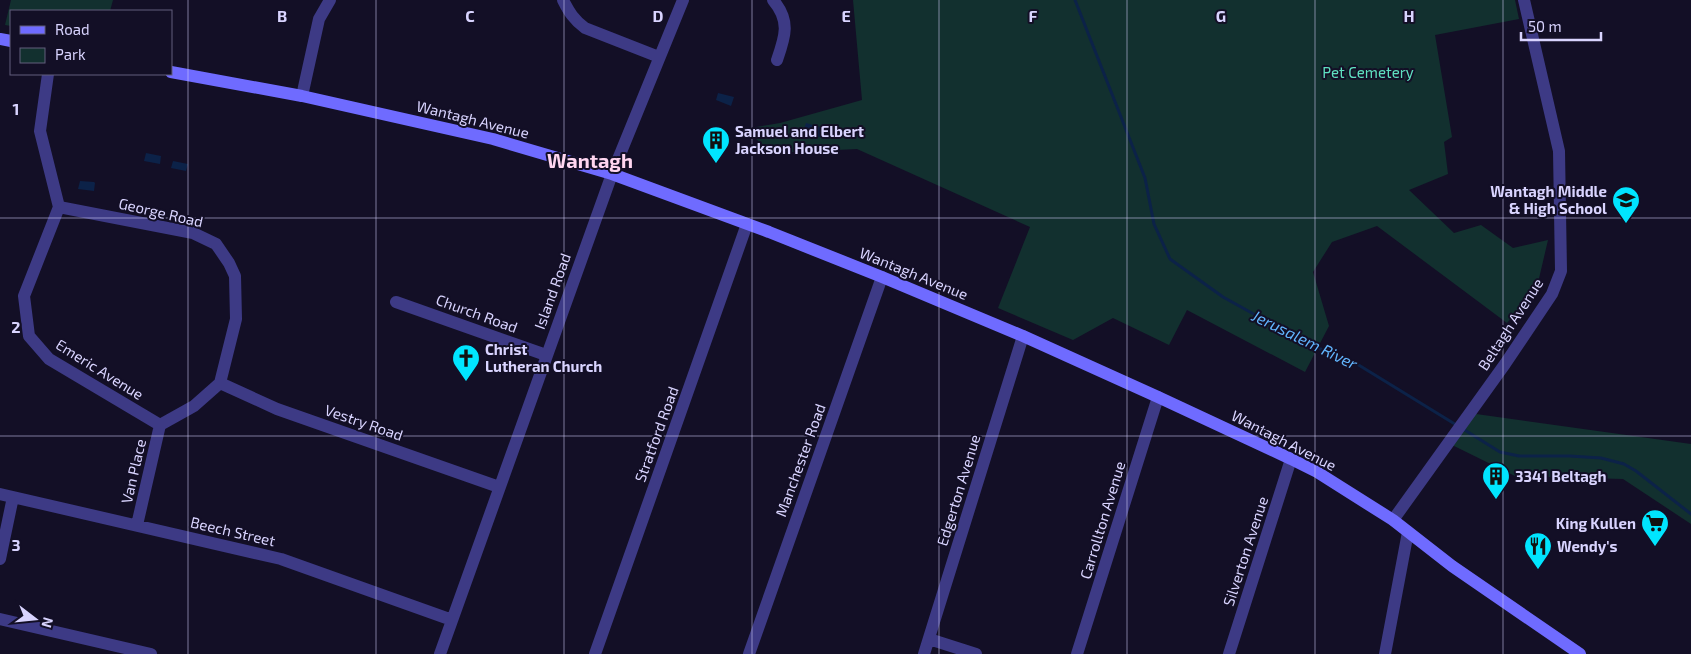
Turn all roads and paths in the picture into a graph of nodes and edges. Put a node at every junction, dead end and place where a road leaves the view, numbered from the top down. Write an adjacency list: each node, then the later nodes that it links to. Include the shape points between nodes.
1 (330, 0): 10 (street, via 319,19)
2 (563, 0): 6 (street, via 576,22 585,28)
3 (683, 0): 6 (street, Island Road)
4 (773, 0): 7 (street, via 785,18 785,35)
5 (1524, 0): 25 (street, Beltagh Avenue, via 1559,151 1561,271 1552,294)
6 (659, 57): 11 (street, Island Road)
7 (777, 60)
8 (172, 72): 10 (main road, Wantagh Avenue)
9 (48, 75): 12 (street, via 40,131)
10 (302, 96): 11 (main road, Wantagh Avenue, via 493,138)
11 (612, 174): 13 (main road, Wantagh Avenue); 17 (street, Island Road)
12 (59, 207): 18 (street, George Road, via 193,233 216,244 235,276 236,319); 20 (street, Emeric Avenue, via 24,296 29,336 49,359)
13 (747, 224): 14 (main road, Wantagh Avenue); 35 (street, Stratford Road)
14 (882, 278): 16 (main road, Wantagh Avenue); 36 (street, Manchester Road)
15 (396, 302): 17 (street, Church Road)
16 (1023, 336): 19 (main road, Wantagh Avenue); 31 (street, Edgerton Avenue)
17 (546, 354): 22 (street, Island Road)
18 (220, 383): 20 (street, via 194,406); 22 (street, Vestry Road, via 277,409)
19 (1158, 396): 21 (main road, Wantagh Avenue); 39 (street, Carrollton Avenue)
20 (160, 425): 26 (street, Van Place)
21 (1291, 459): 25 (main road, Wantagh Avenue); 40 (street, Silverton Avenue)
22 (499, 487): 30 (street, Island Road)
23 (0, 494): 24 (street, Beech Street)
24 (13, 497): 26 (street, Beech Street); 28 (street)
25 (1393, 520): 27 (main road, Wantagh Avenue)
26 (137, 525): 30 (street, Beech Street, via 281,559)
27 (1408, 532): 32 (main road, Wantagh Avenue); 41 (street)
28 (0, 558)
29 (0, 619): 33 (street)
30 (452, 620): 34 (street, Island Road)
31 (929, 639): 37 (street, Edgerton Avenue); 38 (street)
32 (1574, 652)
33 (151, 654)
34 (440, 654)
35 (595, 654)
36 (749, 654)
37 (924, 654)
38 (976, 654)
39 (1077, 654)
40 (1230, 654)
41 (1385, 654)

